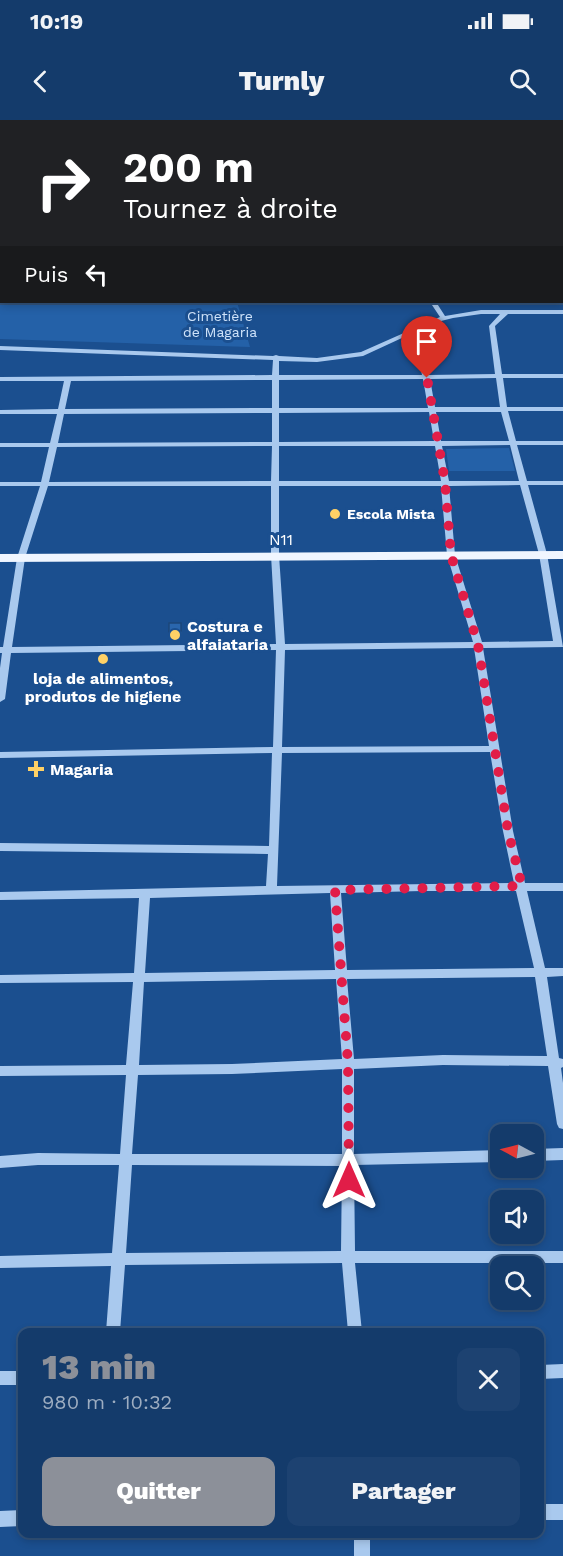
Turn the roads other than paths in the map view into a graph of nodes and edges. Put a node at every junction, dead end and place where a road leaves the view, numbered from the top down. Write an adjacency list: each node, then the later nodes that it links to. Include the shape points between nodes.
1 (433, 303): 4 (street)
2 (506, 312): 3 (street); 4 (street); 7 (street, via 492,326)
3 (563, 312)
4 (439, 320): 6 (street, via 363,354 316,360); 9 (street, via 428,349)
5 (0, 348): 6 (street)
6 (276, 357): 11 (street)
7 (498, 376): 8 (street); 9 (street); 15 (street)
8 (563, 376)
9 (427, 378): 11 (street); 14 (street)
10 (68, 379): 11 (street); 12 (street); 18 (street)
11 (277, 379): 16 (street)
12 (0, 380)
13 (563, 409): 15 (street)
14 (433, 410): 15 (street); 16 (street); 21 (street)
15 (504, 410): 22 (street)
16 (277, 411): 18 (street); 20 (street)
17 (0, 412): 18 (street)
18 (61, 412): 24 (street)
19 (563, 443): 22 (street)
20 (276, 444): 21 (street); 24 (street); 25 (street)
21 (439, 444): 22 (street); 26 (street)
22 (511, 444): 28 (street)
23 (0, 445): 24 (street)
24 (54, 445): 27 (street)
25 (276, 482): 26 (street); 27 (street); 32 (street)
26 (445, 482): 28 (street); 33 (street)
27 (45, 483): 30 (street); 36 (street)
28 (524, 483): 29 (street); 31 (street)
29 (563, 483)
30 (0, 484)
31 (543, 554): 33 (main road, N11); 34 (main road, N11); 37 (street)
32 (275, 555): 33 (main road, N11); 36 (main road, N11); 39 (street)
33 (451, 555): 38 (street)
34 (563, 555)
35 (0, 558): 36 (main road, N11)
36 (21, 558): 40 (street)
37 (561, 644): 38 (street)
38 (478, 645): 39 (street); 42 (street)
39 (281, 648): 40 (street); 43 (street)
40 (4, 651): 41 (street)
41 (0, 699)
42 (495, 749): 43 (street); 47 (street, via 508,831)
43 (276, 750): 44 (street); 46 (street)
44 (0, 755)
45 (0, 847): 46 (street)
46 (274, 850): 49 (street)
47 (522, 886): 48 (street); 50 (street); 53 (street)
48 (563, 887)
49 (271, 890): 50 (street); 52 (street)
50 (335, 890): 55 (street)
51 (0, 896): 52 (street)
52 (145, 896): 56 (street)
53 (540, 971): 54 (street); 55 (street); 59 (street)
54 (563, 972)
55 (342, 975): 56 (street); 58 (street)
56 (139, 977): 57 (street); 60 (street)
57 (0, 979)
58 (348, 1063): 59 (street); 60 (street); 66 (street)
59 (559, 1063): 62 (street)
60 (132, 1070): 61 (street); 67 (street)
61 (0, 1071)
62 (563, 1125)
63 (563, 1154): 64 (street)
64 (544, 1155)
65 (490, 1156): 66 (street)
66 (350, 1160): 67 (street); 71 (street)
67 (124, 1161): 68 (street); 70 (street)
68 (0, 1162)
69 (563, 1257): 71 (street)
70 (118, 1258): 71 (street); 72 (street); 73 (street)
71 (348, 1259): 74 (street)
72 (0, 1262)
73 (112, 1328)
74 (355, 1328)
75 (563, 1371): 76 (street)
76 (544, 1372)
77 (0, 1378): 78 (street)
78 (18, 1378)
79 (544, 1512): 80 (street)
80 (563, 1512)
81 (18, 1518): 82 (street)
82 (0, 1519)
83 (362, 1538): 84 (street)
84 (362, 1556)

